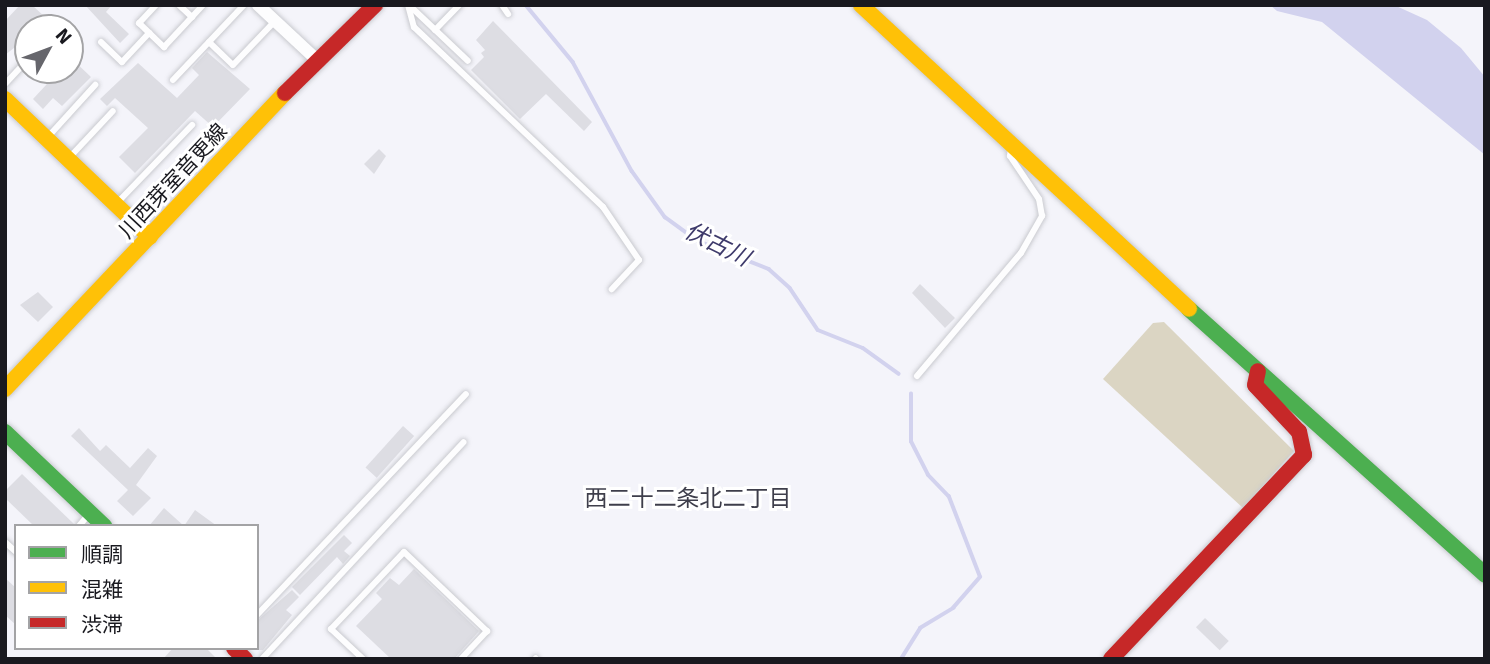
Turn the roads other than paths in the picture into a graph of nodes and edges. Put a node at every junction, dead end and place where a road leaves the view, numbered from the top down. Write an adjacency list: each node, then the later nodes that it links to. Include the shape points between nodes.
1 (156, 5): 15 (lane, via 139,23)
2 (179, 5): 12 (lane)
3 (203, 5): 12 (lane)
4 (244, 5): 17 (lane)
5 (258, 5): 13 (street)
6 (375, 5): 18 (street, 川西芽室音更線)
7 (408, 5): 14 (lane); 30 (lane, via 414,27 603,207 639,260)
8 (458, 5): 14 (lane)
9 (502, 5): 11 (lane)
10 (861, 5): 26 (street)
11 (508, 14)
12 (192, 17): 15 (lane, via 164,47)
13 (275, 21): 17 (lane, via 233,65); 18 (street)
14 (435, 30): 19 (lane)
15 (149, 33): 16 (lane, via 122,62)
16 (100, 42)
17 (209, 42): 20 (lane)
18 (317, 60): 29 (street, 川西芽室音更線)
19 (468, 61)
20 (173, 80)
21 (95, 85): 25 (lane)
22 (5, 99): 25 (street)
23 (113, 111): 27 (lane)
24 (192, 125): 28 (lane)
25 (46, 138): 27 (street)
26 (1011, 142): 31 (street); 32 (lane, via 1010,156 1039,199 1042,216 1021,253)
27 (68, 159): 28 (street)
28 (116, 205): 29 (street)
29 (150, 237): 33 (street, 川西芽室音更線)
30 (612, 289)
31 (1258, 371): 40 (street); 45 (street, via 1255,385 1299,432 1304,455)
32 (917, 376)
33 (5, 389)
34 (466, 394): 41 (lane)
35 (5, 432): 37 (street)
36 (464, 442): 42 (lane)
37 (91, 513): 38 (lane); 39 (street)
38 (81, 524)
39 (102, 524)
40 (1485, 575)
41 (259, 613)
42 (261, 659)
43 (363, 659): 44 (lane, via 331,629 404,552 487,631)
44 (461, 659)
45 (1111, 659)

